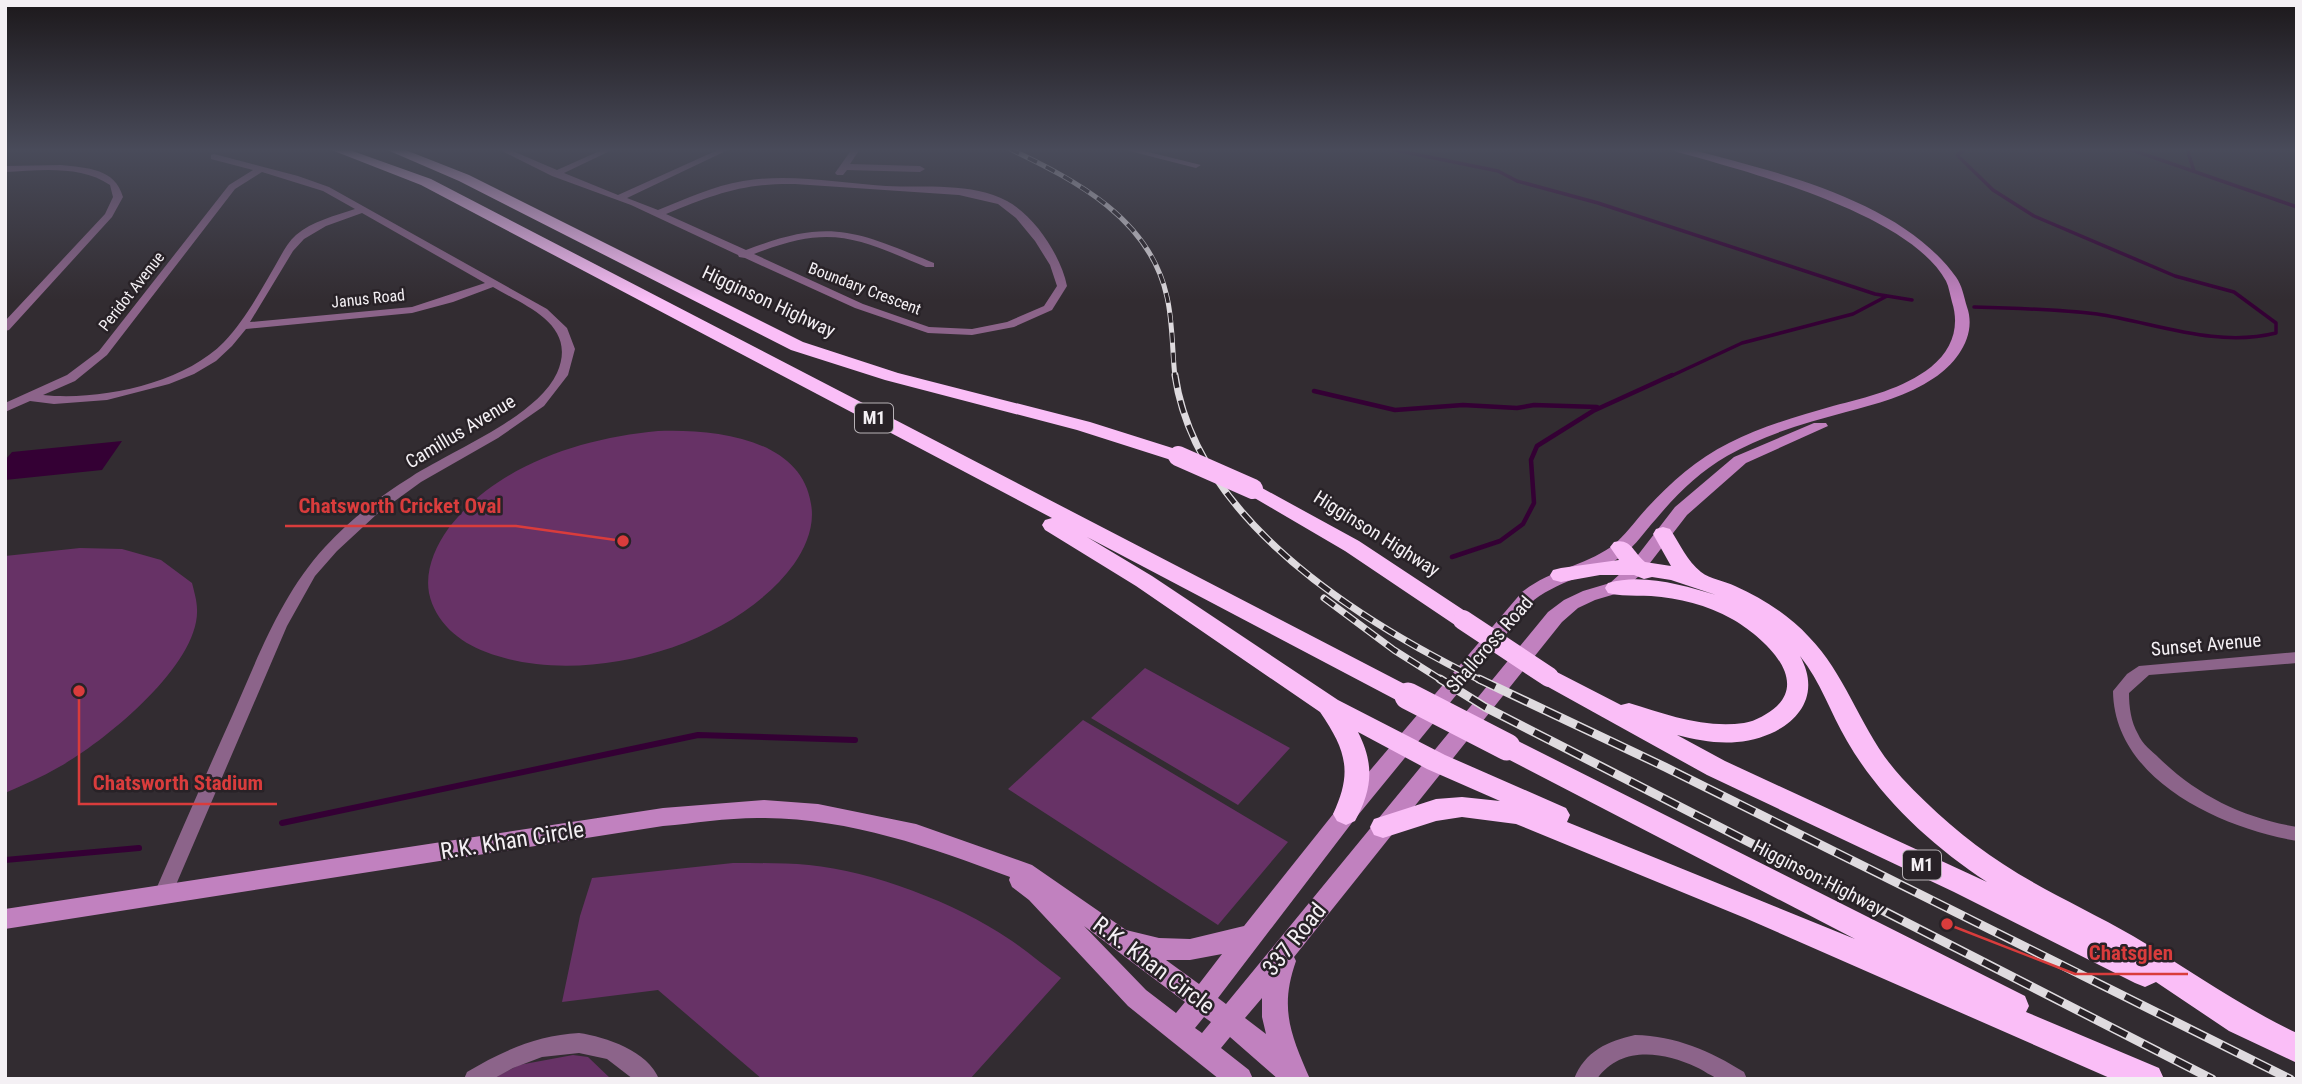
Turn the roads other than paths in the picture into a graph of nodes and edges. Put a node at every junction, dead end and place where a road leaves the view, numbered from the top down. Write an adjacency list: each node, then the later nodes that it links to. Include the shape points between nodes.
1 (117, 200): 16 (street, via 109,215)
2 (222, 200): 17 (street, Peridot Avenue, via 103,353 71,378)
3 (345, 200): 10 (street, Camillus Avenue)
4 (459, 200): 20 (highway, Higginson Highway / M1)
5 (507, 200): 27 (highway, Higginson Highway / M1, bridge, via 797,346 852,366 1090,428 1178,456 1252,489 1352,546)
6 (622, 200): 11 (street)
7 (693, 200): 11 (street, Boundary Crescent)
8 (989, 200): 12 (street, Boundary Crescent, via 1019,214 1062,279 1060,293 1048,308 1010,326 944,332 906,324)
9 (1838, 200): 18 (street, Shallcross Road, via 1909,238 1937,262 1959,294 1964,327 1948,359 1931,374)
10 (364, 209): 14 (street, Camillus Avenue); 15 (street, via 313,228 296,241)
11 (657, 214): 12 (street, Boundary Crescent)
12 (743, 255): 13 (street, via 786,238 828,232 862,237)
13 (930, 265)
14 (495, 283): 15 (street, Janus Road, via 412,310); 35 (street, Camillus Avenue, via 543,311 563,330 569,349 562,375 524,416 416,479 372,511 310,573 279,626)
15 (241, 326): 17 (street, via 215,356 152,386 77,400)
16 (5, 328)
17 (32, 398): 19 (street, Peridot Avenue)
18 (1880, 398): 21 (street, Shallcross Road, via 1862,411 1740,460 1681,511); 22 (street, Shallcross Road, via 1777,429 1722,452 1672,489)
19 (5, 408)
20 (897, 430): 28 (highway, via 1144,581); 54 (highway, Higginson Highway / M1, bridge)
21 (1663, 534): 22 (street, Shallcross Road); 24 (highway)
22 (1629, 557): 23 (highway, via 1610,567); 24 (highway); 25 (street, Shallcross Road)
23 (1561, 575): 29 (street, Shallcross Road, via 1528,596)
24 (1690, 586): 25 (highway); 27 (highway, via 1743,615 1778,644 1797,676 1789,708 1769,724 1735,733 1689,728); 43 (highway, via 1744,599 1798,640 1826,675 1877,765 1916,809 1961,849)
25 (1616, 588): 30 (street, Shallcross Road, via 1589,594 1555,617)
26 (2297, 657): 33 (street, Sunset Avenue, via 2145,670 2121,691 2121,711 2132,740 2163,774 2228,815)
27 (1597, 704): 43 (highway, Higginson Highway / M1, via 1716,768)
28 (1329, 706): 29 (highway); 31 (highway, via 1357,757 1359,786)
29 (1403, 746): 30 (highway); 31 (street, Shallcross Road)
30 (1436, 762): 32 (street, Shallcross Road); 36 (highway, via 1675,867)
31 (1346, 814): 38 (street, 337 Road)
32 (1383, 827): 36 (highway, via 1462,807 1518,814); 40 (street, 337 Road)
33 (2297, 834)
34 (1002, 864): 35 (street, R.K. Khan Circle, via 954,845 867,821 764,809 663,817); 39 (street, R.K. Khan Circle, via 1046,885); 44 (street, R.K. Khan Circle, via 1137,998)
35 (163, 894): 37 (street, R.K. Khan Circle)
36 (1755, 909): 53 (highway)
37 (10, 920)
38 (1252, 933): 39 (street, via 1195,951 1133,943); 41 (street, 337 Road)
39 (1114, 935): 41 (street, R.K. Khan Circle)
40 (1291, 944): 42 (street, 337 Road); 50 (street, via 1275,982 1273,1010 1276,1032)
41 (1203, 1001): 42 (street, R.K. Khan Circle); 44 (street, 337 Road)
42 (1228, 1021): 46 (street, 337 Road); 50 (street, R.K. Khan Circle)
43 (2252, 1027): 45 (highway, Higginson Highway / M1)
44 (1178, 1031): 46 (street, R.K. Khan Circle)
45 (2297, 1049)
46 (1204, 1050): 49 (street, R.K. Khan Circle)
47 (474, 1079): 48 (street, via 529,1052 582,1044 615,1052)
48 (649, 1079)
49 (1240, 1079)
50 (1298, 1079)
51 (1584, 1079): 52 (street, via 1598,1059 1635,1044 1684,1051)
52 (1737, 1079)
53 (2148, 1079)
54 (2157, 1079)

